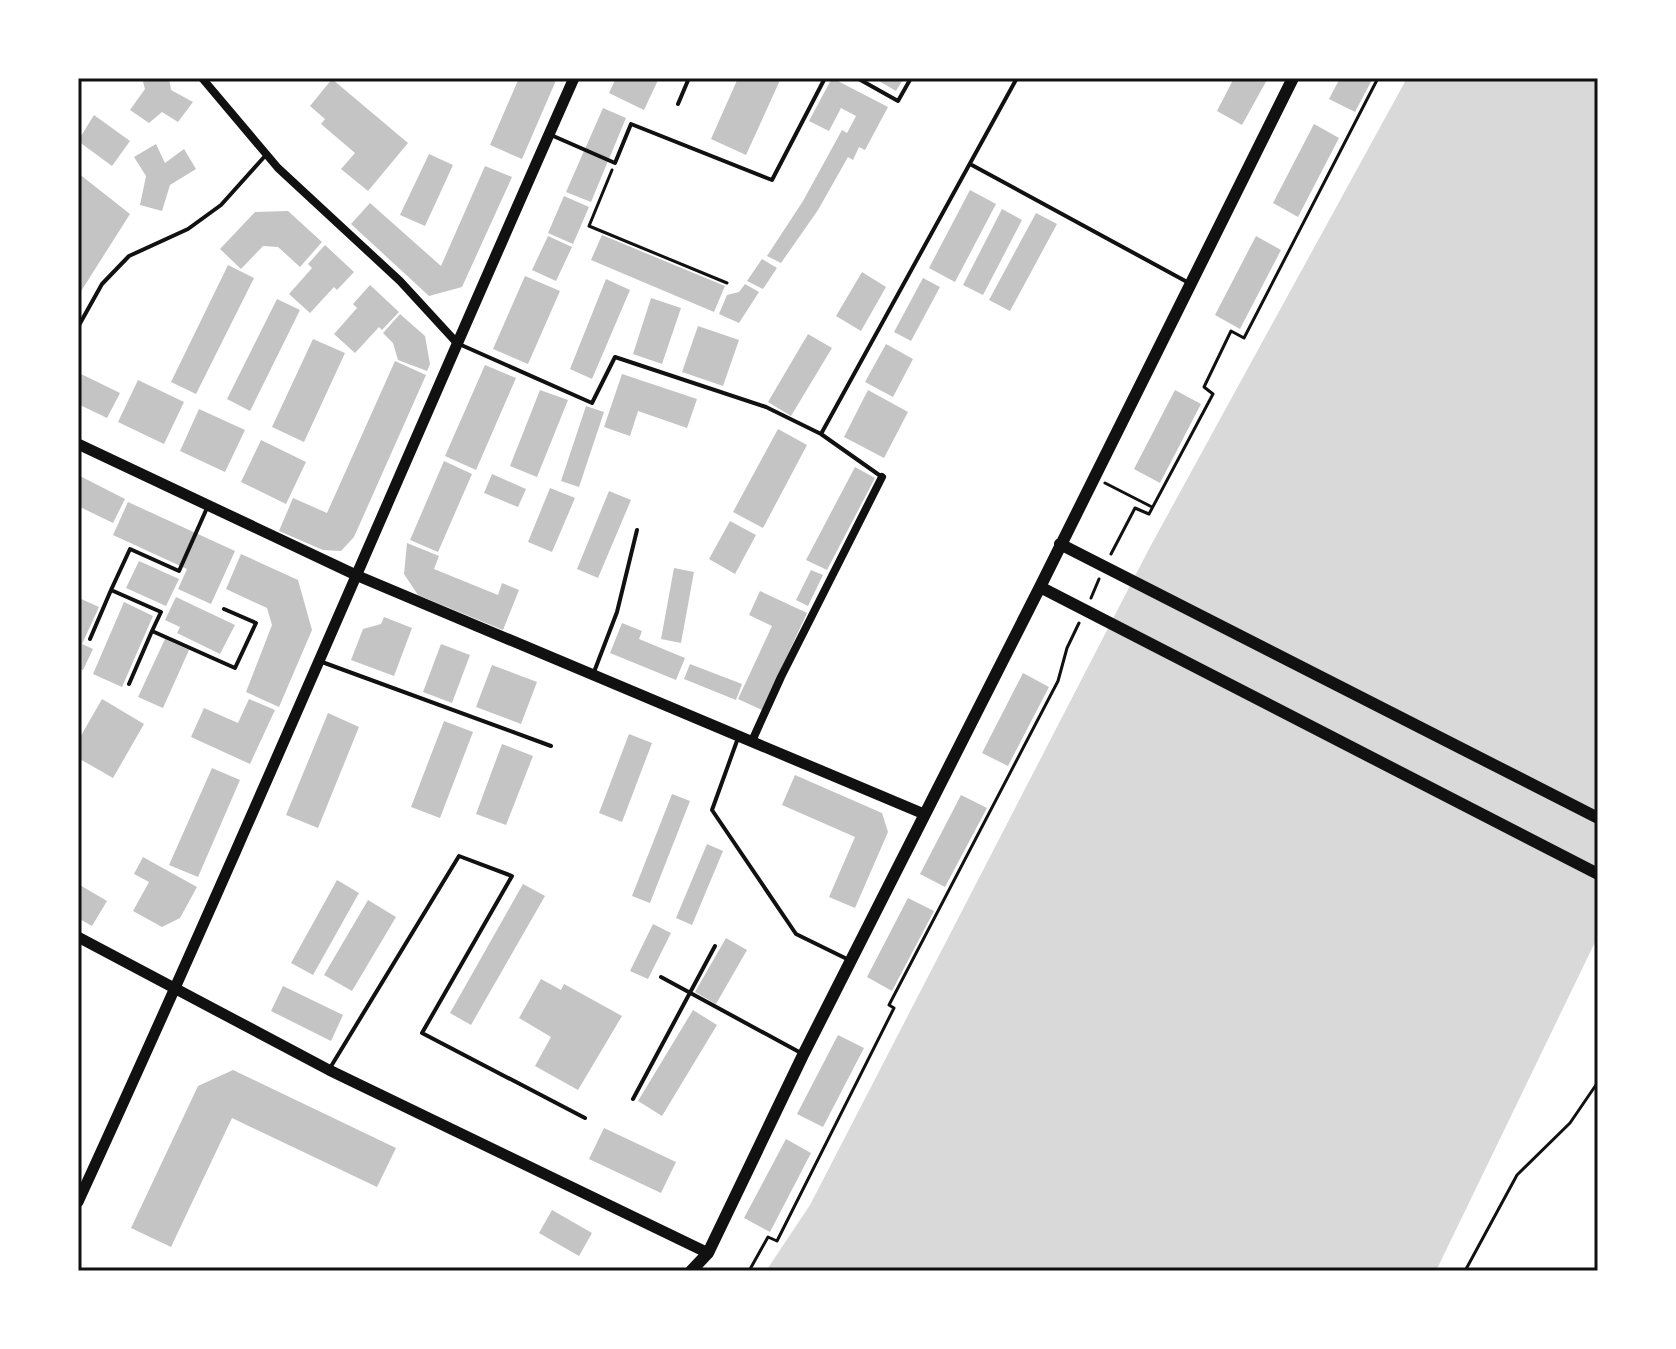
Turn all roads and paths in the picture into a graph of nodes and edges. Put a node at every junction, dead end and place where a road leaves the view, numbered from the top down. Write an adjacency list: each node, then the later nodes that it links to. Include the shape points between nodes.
1 (202, 78): 12 (street)
2 (574, 78): 11 (street)
3 (689, 78): 10 (lane)
4 (825, 78): 13 (lane, via 772,180 631,124)
5 (857, 78): 6 (lane, via 898,101)
6 (911, 78)
7 (1017, 78): 14 (lane)
8 (1293, 78): 16 (main road)
9 (1378, 78): 24 (path, via 1244,338 1231,331 1204,387 1213,394)
10 (678, 104)
11 (549, 134): 13 (lane); 18 (street)
12 (267, 154): 17 (lane, via 221,205 188,229 129,256 102,284); 18 (street)
13 (615, 163): 15 (path, via 589,226)
14 (970, 164): 16 (lane); 19 (lane)
15 (727, 283)
16 (1190, 283): 22 (main road)
17 (78, 327)
18 (457, 343): 19 (lane, via 592,403 615,357 766,407); 29 (street)
19 (821, 434): 21 (lane)
20 (78, 444): 23 (street)
21 (882, 477): 41 (street)
22 (1093, 477): 24 (path); 26 (main road)
23 (208, 506): 29 (street); 31 (lane, via 179,571 130,549)
24 (1152, 507): 27 (path, via 1149,514 1135,508)
25 (637, 530): 38 (lane, via 617,612)
26 (1060, 544): 28 (main road); 30 (main road)
27 (1111, 554)
28 (1100, 565): 32 (path); 44 (main road)
29 (358, 576): 37 (street); 38 (street)
30 (1040, 587): 43 (main road); 45 (main road)
31 (111, 590): 35 (lane, via 161,612); 36 (lane)
32 (1086, 608)
33 (224, 609): 35 (lane, via 256,623 235,668)
34 (1079, 621): 60 (path, via 1058,681 889,1005 894,1008 777,1241 768,1237)
35 (152, 631): 39 (lane)
36 (90, 639)
37 (320, 661): 42 (lane); 50 (street)
38 (593, 674): 40 (street)
39 (129, 684)
40 (739, 736): 41 (street); 48 (lane, via 712,810 796,934)
41 (752, 741): 43 (street)
42 (551, 746)
43 (924, 814): 48 (main road)
44 (1598, 818)
45 (1598, 874)
46 (78, 937): 50 (street)
47 (715, 946): 51 (lane)
48 (851, 960): 52 (main road)
49 (661, 977): 51 (lane)
50 (176, 989): 53 (street); 57 (street)
51 (690, 992): 52 (lane); 55 (lane)
52 (803, 1055): 58 (main road)
53 (329, 1070): 56 (lane, via 459,856 512,876 422,1033); 58 (street)
54 (1598, 1082): 61 (path, via 1570,1123 1517,1175)
55 (633, 1099)
56 (585, 1118)
57 (78, 1202)
58 (708, 1253): 59 (main road)
59 (691, 1271)
60 (749, 1271)
61 (1465, 1271)

